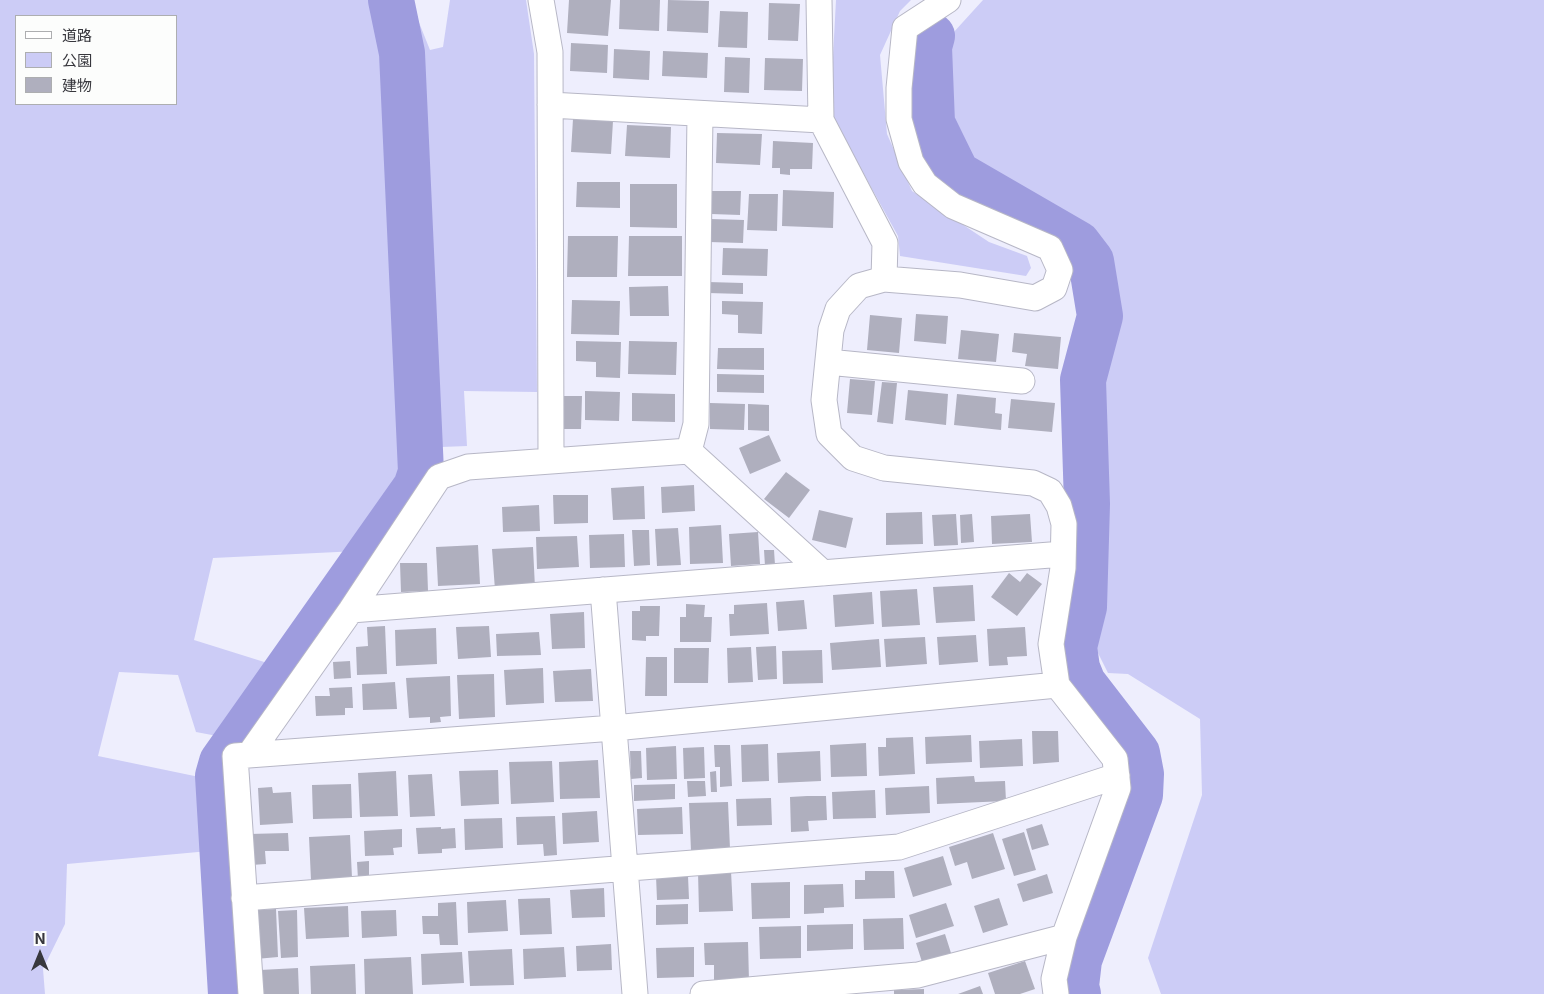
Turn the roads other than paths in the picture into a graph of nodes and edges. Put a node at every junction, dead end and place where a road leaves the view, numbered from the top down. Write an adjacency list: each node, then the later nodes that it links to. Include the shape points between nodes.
1 (541, 0): 4 (street, via 550,52)
2 (819, 0): 6 (street)
3 (948, 0): 7 (street, via 905,28 898,119 911,162 925,184 953,206 1050,248 1060,270 1054,288 1035,298 960,285)
4 (550, 105): 5 (street); 11 (street)
5 (700, 114): 6 (street); 10 (street, via 696,424)
6 (821, 120): 7 (street, via 885,243)
7 (884, 279): 8 (street, via 858,286 838,309 831,330)
8 (828, 362): 9 (street); 12 (street, via 824,400 829,434 853,458 884,468 1033,483 1050,491 1058,506 1064,524)
9 (1022, 381)
10 (689, 451): 11 (street); 13 (street)
11 (551, 461): 15 (street, via 468,467 439,477)
12 (1064, 554): 13 (street); 16 (street, via 1051,644)
13 (823, 573): 14 (street)
14 (603, 590): 15 (street); 17 (street)
15 (351, 610): 18 (street)
16 (1057, 685): 17 (street); 19 (street, via 1115,759)
17 (614, 728): 18 (street); 20 (street)
18 (249, 755): 21 (street, via 234,756)
19 (1117, 776): 20 (street, via 898,847); 22 (street, via 1118,788)
20 (625, 867): 21 (street); 24 (street)
21 (244, 898): 23 (street)
22 (1064, 937): 25 (street, via 918,975); 26 (street, via 1054,980)
23 (251, 994)
24 (634, 994)
25 (702, 994)
26 (1056, 994)

